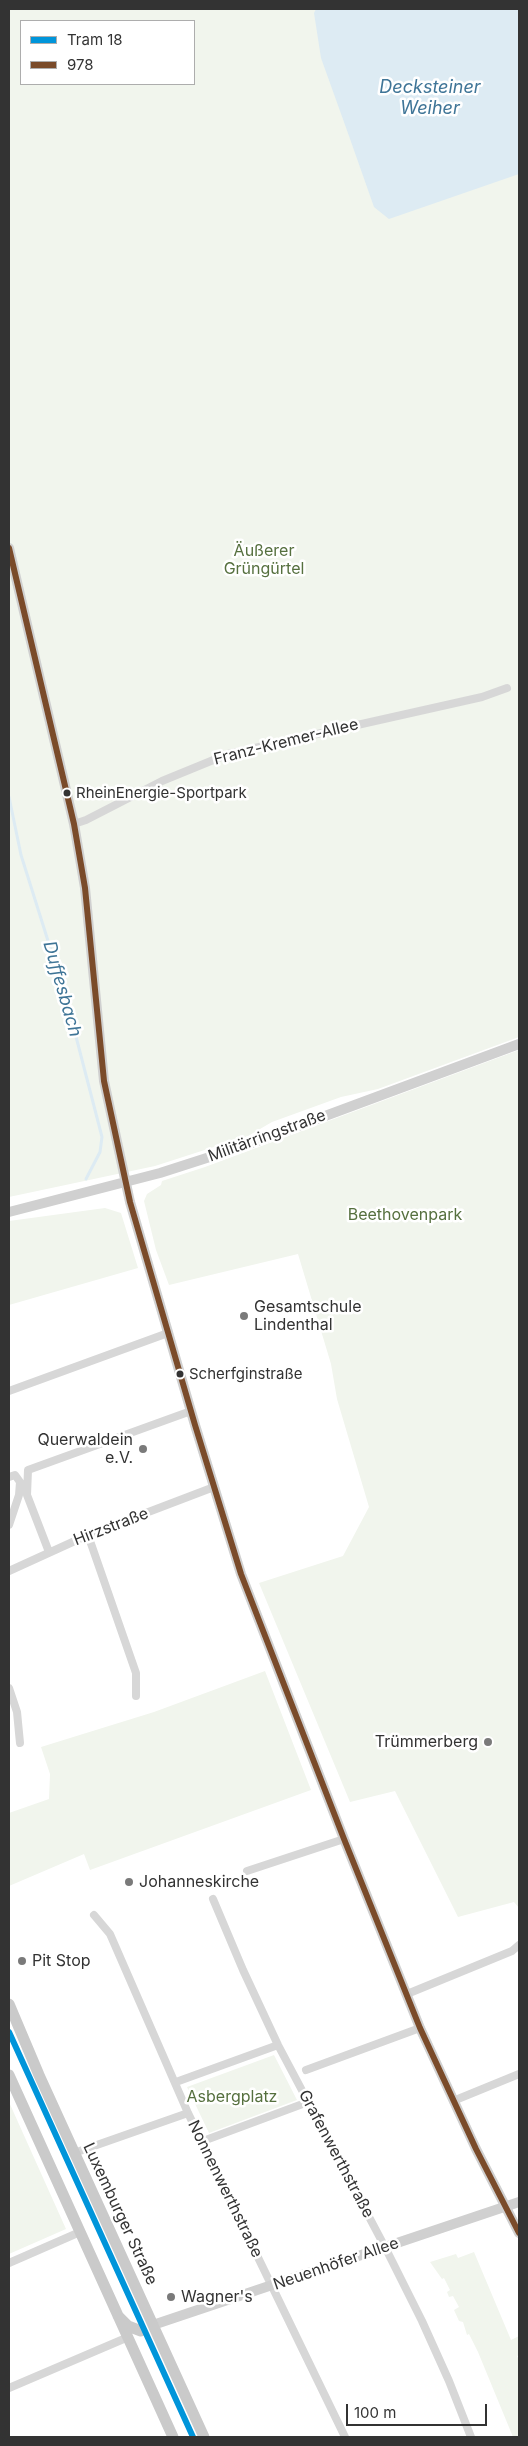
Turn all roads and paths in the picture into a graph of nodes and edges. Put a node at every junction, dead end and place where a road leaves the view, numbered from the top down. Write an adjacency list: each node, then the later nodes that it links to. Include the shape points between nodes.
1 (9, 548): 3 (street)
2 (507, 688): 3 (street, Franz-Kremer-Allee, via 228,754 162,781)
3 (74, 824): 5 (street, via 85,886 104,1081)
4 (519, 1044): 5 (street, Militärringstraße, via 247,1144)
5 (126, 1182): 6 (street, Militärringstraße); 7 (street)
6 (9, 1212)
7 (168, 1333): 8 (street); 9 (street)
8 (9, 1391)
9 (191, 1411): 11 (street); 14 (street, via 28,1470 27,1495)
10 (12, 1476): 12 (street, via 20,1482)
11 (214, 1487): 13 (street, Hirzstraße); 19 (street, via 247,1591)
12 (9, 1525)
13 (88, 1535): 14 (street, Hirzstraße); 17 (street, via 136,1673)
14 (49, 1552): 15 (street, Hirzstraße)
15 (9, 1571)
16 (9, 1688): 18 (street, via 17,1712)
17 (136, 1696)
18 (20, 1743)
19 (344, 1839): 20 (street); 24 (street)
20 (247, 1870)
21 (214, 1899): 27 (street, Grafenwerthstraße)
22 (94, 1915): 31 (street, Nonnenwerthstraße, via 110,1934)
23 (519, 1944): 24 (street, via 512,1951)
24 (407, 1994): 26 (street)
25 (9, 2004): 36 (main road, Luxemburger Straße)
26 (420, 2028): 28 (street); 32 (street)
27 (278, 2045): 31 (street); 33 (street, Grafenwerthstraße)
28 (306, 2070)
29 (519, 2074): 32 (street)
30 (9, 2075): 39 (main road)
31 (176, 2082): 34 (street, Nonnenwerthstraße)
32 (453, 2101): 38 (street)
33 (308, 2102): 35 (street); 41 (street, Grafenwerthstraße)
34 (188, 2112): 35 (street, Nonnenwerthstraße); 36 (street)
35 (203, 2142): 43 (street, Nonnenwerthstraße)
36 (74, 2154): 45 (main road, Luxemburger Straße)
37 (519, 2202): 38 (street, Neuenhöfer Allee)
38 (505, 2206): 40 (street); 41 (street, Neuenhöfer Allee)
39 (80, 2232): 42 (street); 44 (main road)
40 (519, 2233)
41 (385, 2246): 43 (street, Neuenhöfer Allee); 53 (street, Grafenwerthstraße, via 449,2381)
42 (9, 2262)
43 (272, 2288): 45 (street, Neuenhöfer Allee); 52 (street, Nonnenwerthstraße)
44 (114, 2311): 46 (main road, via 128,2326); 47 (main road)
45 (153, 2326): 46 (main road); 51 (main road, Luxemburger Straße)
46 (141, 2331): 48 (main road)
47 (126, 2338): 48 (main road); 49 (street)
48 (133, 2350): 50 (main road)
49 (9, 2388)
50 (173, 2437)
51 (204, 2437)
52 (345, 2437)
53 (471, 2437)

